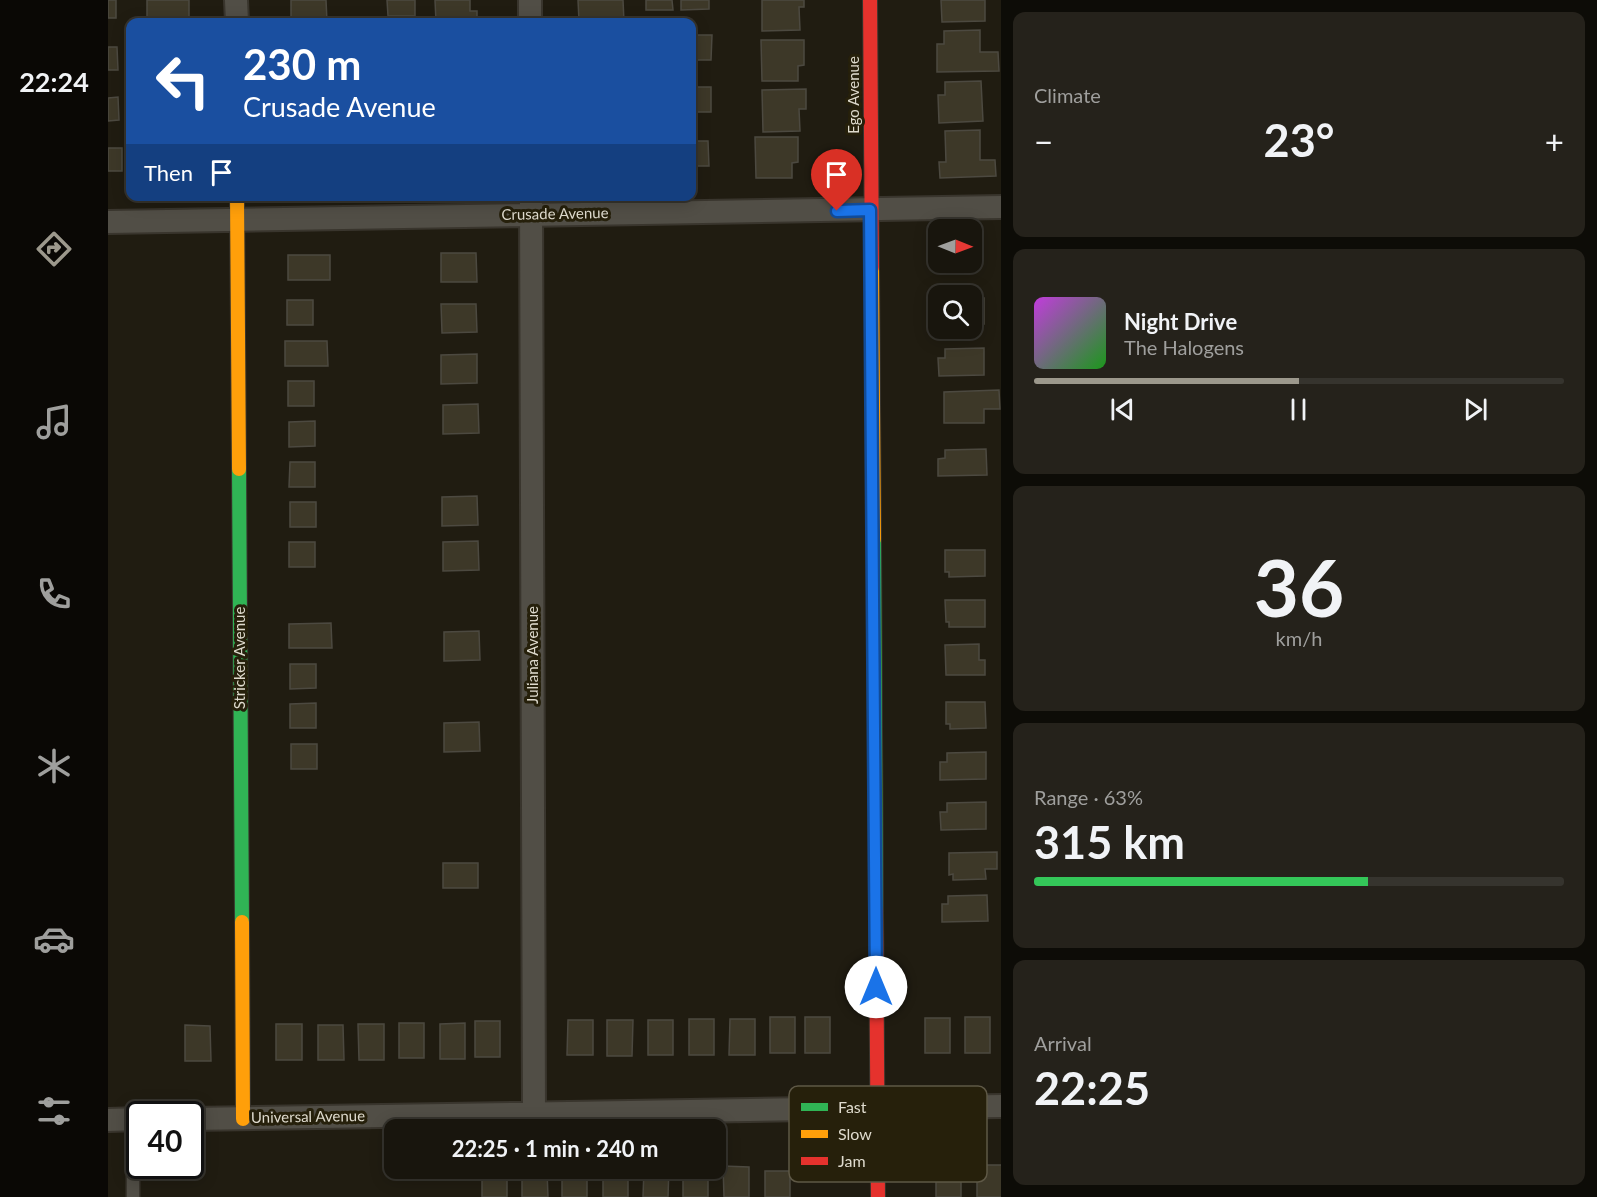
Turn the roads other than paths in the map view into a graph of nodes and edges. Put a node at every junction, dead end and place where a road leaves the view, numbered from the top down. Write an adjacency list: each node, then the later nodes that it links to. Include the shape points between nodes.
1 (237, 0): 4 (street)
2 (530, 0): 5 (street)
3 (870, 0): 9 (street, Ego Avenue)
4 (237, 18)
5 (530, 18)
6 (237, 201): 10 (street, Stricker Avenue)
7 (531, 205): 9 (street, Crusade Avenue); 10 (street, Crusade Avenue); 14 (street, Juliana Avenue)
8 (1001, 207): 9 (street, Crusade Avenue)
9 (870, 210): 12 (street, Ego Avenue)
10 (238, 219): 11 (street, Crusade Avenue); 17 (street, Stricker Avenue)
11 (108, 222)
12 (877, 1086)
13 (789, 1109): 14 (street, Universal Avenue)
14 (534, 1113): 17 (street, Universal Avenue)
15 (126, 1119): 18 (street)
16 (204, 1119): 17 (street, Universal Avenue)
17 (243, 1119)
18 (108, 1120)
19 (134, 1179): 21 (lane)
20 (878, 1182): 22 (street, Ego Avenue)
21 (133, 1197)
22 (878, 1197)

